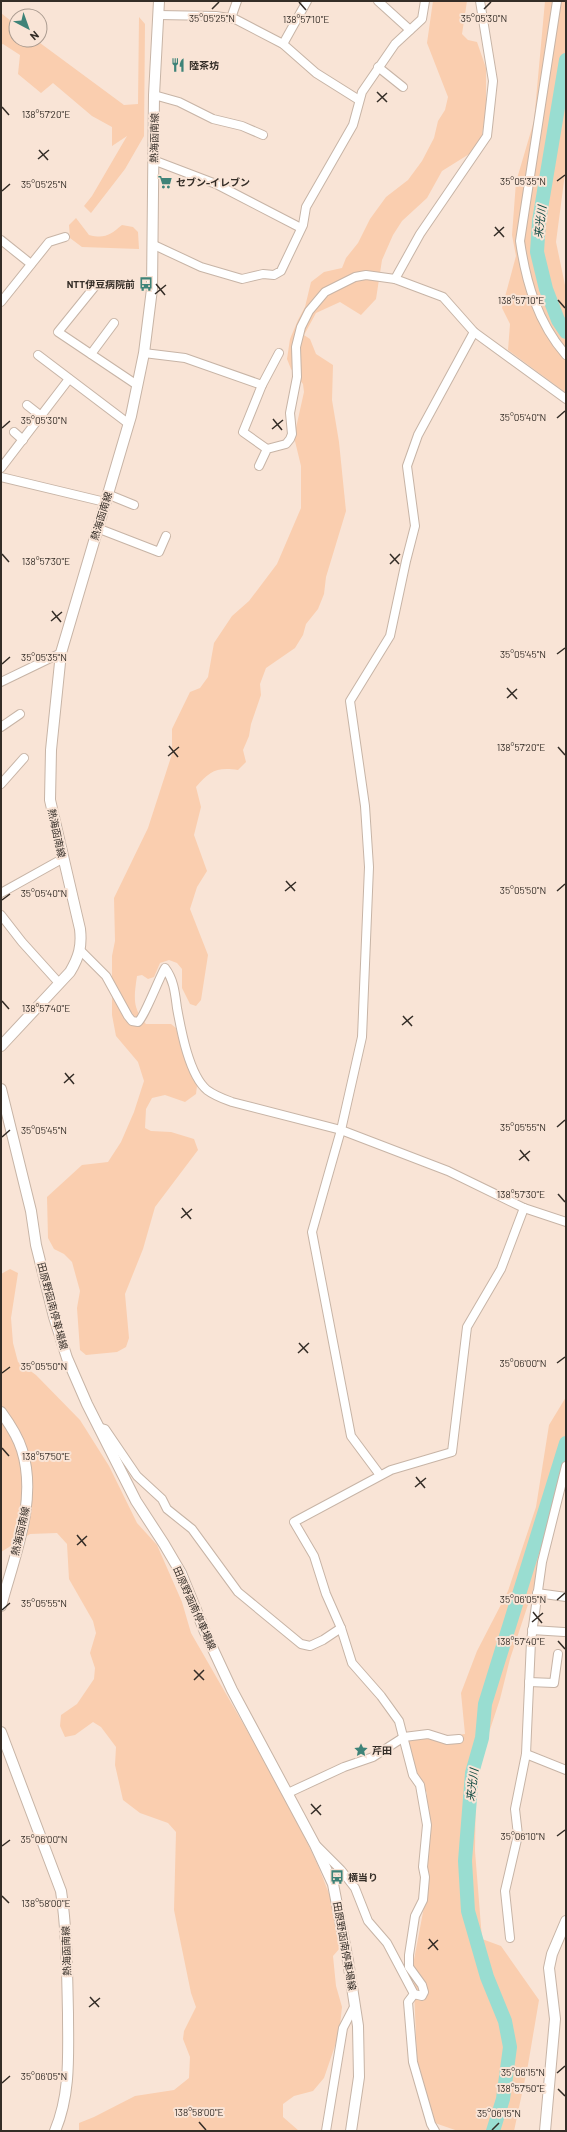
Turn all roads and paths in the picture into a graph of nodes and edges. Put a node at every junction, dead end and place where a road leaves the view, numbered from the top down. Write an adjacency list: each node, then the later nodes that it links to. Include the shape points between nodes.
1 (159, 1): 8 (main road, 熱海函南線)
2 (237, 1): 9 (street)
3 (307, 1): 11 (street)
4 (378, 1): 10 (street)
5 (425, 1): 10 (street, via 422,19)
6 (480, 1): 23 (street, via 493,81 487,136 420,234)
7 (557, 1): 32 (street, via 520,241 533,302 554,341)
8 (158, 15): 9 (street); 14 (main road, 熱海函南線)
9 (231, 18): 11 (street)
10 (410, 30): 12 (street, via 395,44)
11 (283, 44): 15 (street, via 316,73)
12 (378, 67): 13 (street); 15 (street)
13 (403, 87)
14 (154, 94): 16 (street, via 169,98 209,117); 17 (main road, 熱海函南線)
15 (359, 100): 18 (street, via 356,116 306,207)
16 (263, 135)
17 (153, 160): 18 (street, via 216,184); 21 (main road, 熱海函南線)
18 (301, 228): 21 (street, via 281,271 274,275 242,279 201,267)
19 (65, 237): 22 (street, via 49,242)
20 (1, 240): 22 (street)
21 (154, 245): 28 (main road, 熱海函南線, via 152,289)
22 (30, 264): 25 (street)
23 (395, 279): 27 (street, via 443,297); 42 (street, via 366,275 356,277 325,292 309,311 301,327 296,347 297,377 290,413 292,434 286,444)
24 (96, 285): 30 (street, via 58,332)
25 (1, 302)
26 (114, 323): 30 (street)
27 (474, 332): 36 (street); 63 (street, via 418,435 407,466 415,526 390,636 350,701 365,806 369,867 362,1037)
28 (144, 353): 34 (main road, 熱海函南線); 35 (street, via 185,358)
29 (279, 353): 35 (street)
30 (91, 354): 34 (street)
31 (38, 355): 33 (street)
32 (566, 355)
33 (69, 379): 38 (street); 39 (street)
34 (137, 385): 39 (main road, 熱海函南線)
35 (262, 385): 42 (street, via 243,432)
36 (566, 399)
37 (26, 405): 38 (street)
38 (41, 416): 41 (street)
39 (129, 424): 46 (main road, 熱海函南線)
40 (14, 432): 41 (street)
41 (23, 440): 44 (street)
42 (266, 449): 43 (street)
43 (259, 466)
44 (1, 468)
45 (1, 477): 46 (street)
46 (106, 498): 47 (street); 48 (main road, 熱海函南線)
47 (134, 505)
48 (98, 528): 49 (street, via 159,552); 50 (main road, 熱海函南線)
49 (166, 536)
50 (60, 653): 51 (street); 56 (main road, 熱海函南線, via 51,750 50,800)
51 (1, 682)
52 (20, 714): 53 (street)
53 (1, 726)
54 (24, 758): 55 (street)
55 (1, 784)
56 (62, 859): 57 (street); 59 (main road, 熱海函南線, via 80,929)
57 (1, 893)
58 (1, 915): 60 (street)
59 (80, 950): 60 (main road, 熱海函南線, via 70,972); 63 (street, via 106,976 132,1021 138,1022 144,1016 165,968 172,979 190,1059 197,1077 207,1090 232,1102)
60 (59, 983): 61 (main road, 熱海函南線)
61 (1, 1046)
62 (1, 1089): 67 (main road, 田原野函南停車場線, via 54,1317 67,1358)
63 (341, 1130): 64 (street, via 448,1171); 69 (street, via 312,1232 351,1436)
64 (524, 1208): 65 (street); 69 (street, via 501,1269 467,1327 452,1452)
65 (566, 1222)
66 (1, 1412): 72 (main road, 熱海函南線, via 22,1449 27,1474 27,1502)
67 (98, 1427): 73 (street, via 105,1429 137,1476 162,1499 167,1509 192,1529 238,1592 301,1644 310,1646); 83 (main road, 田原野函南停車場線, via 136,1500 181,1573 232,1690)
68 (566, 1466): 70 (street, via 542,1562)
69 (380, 1475): 73 (street, via 294,1522 314,1556 326,1594)
70 (537, 1594): 71 (street); 74 (street)
71 (566, 1597)
72 (1, 1606)
73 (341, 1628): 79 (street, via 352,1663 394,1713)
74 (532, 1630): 75 (street); 77 (street)
75 (564, 1632)
76 (558, 1654): 77 (street, via 554,1683)
77 (529, 1682): 81 (street)
78 (1, 1732): 89 (main road, 熱海函南線, via 54,1868 64,1911 68,2074 62,2114)
79 (404, 1737): 80 (street, via 428,1734 447,1740); 83 (street, via 373,1757 344,1767); 87 (street, via 413,1775 420,1785 427,1825 423,1900 414,1916 409,1955 410,1967 424,1992 422,1996)
80 (459, 1739)
81 (526, 1754): 82 (street); 86 (street, via 515,1809 518,1835 505,1892)
82 (566, 1770)
83 (288, 1793): 84 (main road, 田原野函南停車場線)
84 (315, 1845): 87 (street, via 341,1870 355,1888 368,1921 387,1943); 88 (main road, 田原野函南停車場線, via 334,1884)
85 (566, 1921): 93 (main road, via 549,1968 555,2020)
86 (510, 1938)
87 (414, 1994): 92 (street, via 408,2002 413,2062)
88 (355, 2005): 90 (street, via 343,2028); 91 (main road, 田原野函南停車場線, via 360,2078)
89 (55, 2131)
90 (326, 2131)
91 (351, 2131)
92 (435, 2131)
93 (545, 2131)

